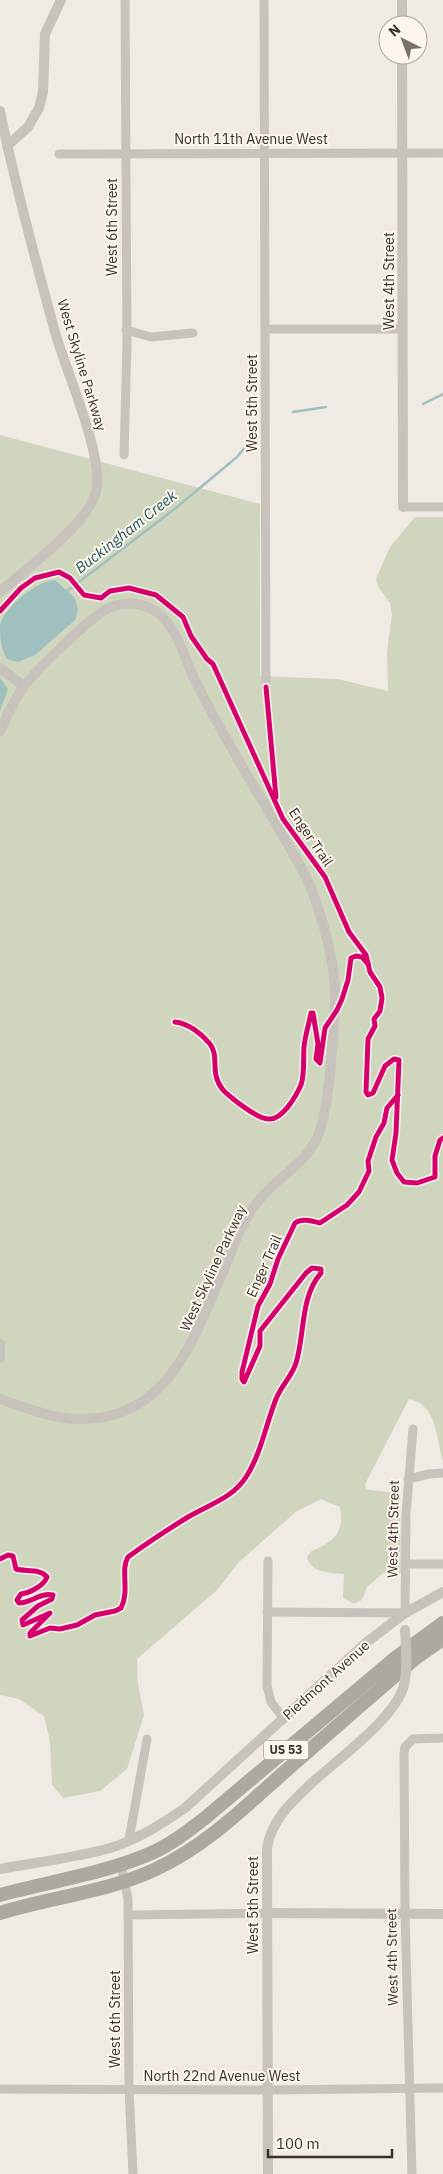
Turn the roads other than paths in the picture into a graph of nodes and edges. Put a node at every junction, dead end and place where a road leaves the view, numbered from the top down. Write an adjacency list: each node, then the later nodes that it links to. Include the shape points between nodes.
1 (61, 0): 8 (street, via 45,34 44,92 39,108 28,127)
2 (125, 0): 9 (street, West 6th Street)
3 (264, 0): 10 (street, West 5th Street)
4 (402, 0): 5 (street)
5 (402, 15)
6 (402, 65): 13 (street, West 4th Street)
7 (0, 110): 8 (street, West Skyline Parkway)
8 (4, 147): 21 (street, West Skyline Parkway, via 56,333 93,449 98,476 96,492 86,514)
9 (126, 153): 10 (street, North 11th Avenue West); 12 (street, North 11th Avenue West); 16 (street, West 6th Street)
10 (263, 153): 13 (street, North 11th Avenue West); 14 (street, West 5th Street)
11 (443, 153): 13 (street, North 11th Avenue West)
12 (59, 154)
13 (402, 154): 15 (street, West 4th Street)
14 (266, 329): 15 (street); 24 (street, West 5th Street)
15 (403, 329): 19 (street, West 4th Street)
16 (126, 330): 17 (street, via 151,337); 18 (street, West 6th Street)
17 (193, 333)
18 (124, 455)
19 (403, 507): 20 (street)
20 (443, 507)
21 (0, 592)
22 (0, 668): 23 (street)
23 (24, 686): 25 (street, West Skyline Parkway); 28 (street, West Skyline Parkway, via 67,643 110,608 136,604 159,614 175,635 216,720 311,888 327,936 336,998 323,1124 316,1141 258,1201 244,1224 198,1329 169,1379 140,1404 122,1413 84,1420 40,1413)
24 (266, 687)
25 (0, 731)
26 (0, 1344): 27 (street)
27 (0, 1358)
28 (0, 1399)
29 (413, 1429): 31 (street, West 4th Street)
30 (443, 1473): 31 (street)
31 (408, 1479): 33 (street, West 4th Street)
32 (268, 1560): 36 (street)
33 (406, 1564): 34 (street); 37 (street, West 4th Street)
34 (443, 1564)
35 (443, 1592): 37 (street, Piedmont Avenue)
36 (267, 1612): 37 (street); 41 (street, via 268,1691 272,1705)
37 (405, 1613): 39 (street, West 4th Street); 41 (street, Piedmont Avenue, via 367,1642)
38 (443, 1623): 45 (highway, Piedmont Avenue / US 53, via 394,1659 190,1830 156,1851)
39 (405, 1630): 50 (street, West 5th Street, bridge, via 405,1679 398,1701 384,1718 285,1809 271,1834 267,1852)
40 (443, 1639): 47 (highway, US 53, via 397,1674 211,1836 168,1864)
41 (284, 1719): 44 (street, Piedmont Avenue, via 185,1808)
42 (443, 1738): 51 (street, West 4th Street, via 409,1741 404,1753)
43 (148, 1739): 44 (street)
44 (129, 1840): 46 (street, Piedmont Avenue, via 110,1848)
45 (121, 1864): 47 (street, West 6th Street); 48 (highway, Piedmont Avenue / US 53)
46 (0, 1869)
47 (126, 1881): 49 (highway, US 53); 53 (street, West 6th Street)
48 (0, 1895)
49 (0, 1913)
50 (266, 1913): 51 (street); 53 (street); 58 (street, West 5th Street)
51 (405, 1914): 52 (street); 57 (street, West 4th Street)
52 (443, 1914)
53 (128, 1915): 56 (street, West 6th Street)
54 (443, 2088): 57 (street, North 22nd Avenue West)
55 (0, 2089): 56 (street, North 22nd Avenue West)
56 (130, 2089): 58 (street, North 22nd Avenue West); 59 (street, West 6th Street)
57 (408, 2089): 58 (street, North 22nd Avenue West); 61 (street, West 4th Street)
58 (267, 2090): 60 (street, West 5th Street)
59 (133, 2174)
60 (268, 2174)
61 (412, 2174)

